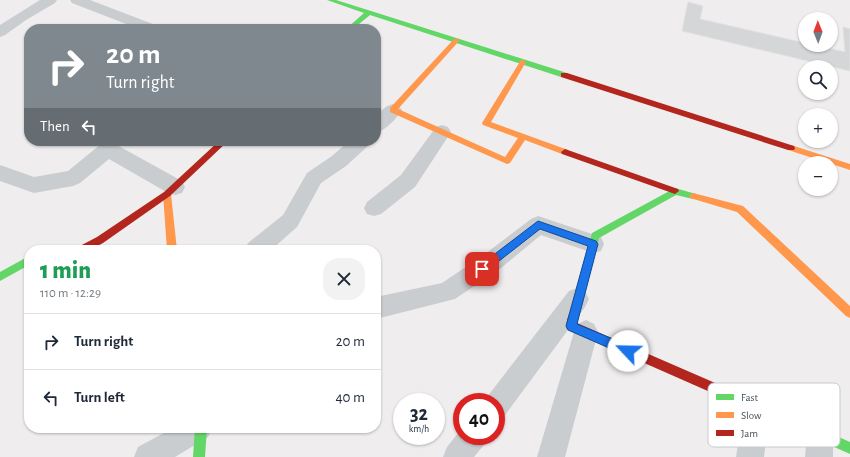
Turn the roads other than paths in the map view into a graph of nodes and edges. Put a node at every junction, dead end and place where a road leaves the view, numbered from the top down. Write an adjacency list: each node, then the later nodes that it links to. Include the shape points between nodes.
1 (50, 0): 7 (street)
2 (78, 0): 5 (street)
3 (330, 0): 4 (street)
4 (369, 12): 6 (street); 8 (street)
5 (141, 24)
6 (354, 24)
7 (0, 32)
8 (456, 41): 9 (street); 10 (street)
9 (523, 62): 13 (street, via 486,123); 16 (street)
10 (393, 110): 11 (street); 12 (street)
11 (381, 121)
12 (442, 132): 13 (street, via 507,161); 20 (street, via 408,181)
13 (523, 137): 19 (street)
14 (219, 146): 18 (street)
15 (355, 146): 24 (street, via 339,161 314,178 290,221)
16 (850, 167)
17 (0, 173): 18 (street, via 34,185 73,178 108,149)
18 (171, 190): 22 (street); 23 (street)
19 (675, 191): 21 (street, via 595,236); 29 (street, via 740,209)
20 (374, 208)
21 (593, 244): 27 (street); 28 (street, via 538,224 494,261 447,292)
22 (90, 245)
23 (172, 245)
24 (262, 245)
25 (24, 263): 26 (street)
26 (0, 277)
27 (579, 297): 30 (street, via 571,326); 32 (street)
28 (381, 307)
29 (850, 313)
30 (586, 332): 31 (street); 42 (street)
31 (708, 386)
32 (505, 394)
33 (191, 433): 39 (street)
34 (200, 433): 40 (street)
35 (466, 445): 41 (street)
36 (751, 447): 43 (street)
37 (834, 447): 38 (street)
38 (850, 448)
39 (148, 457)
40 (199, 457)
41 (457, 457)
42 (551, 457)
43 (750, 457)

